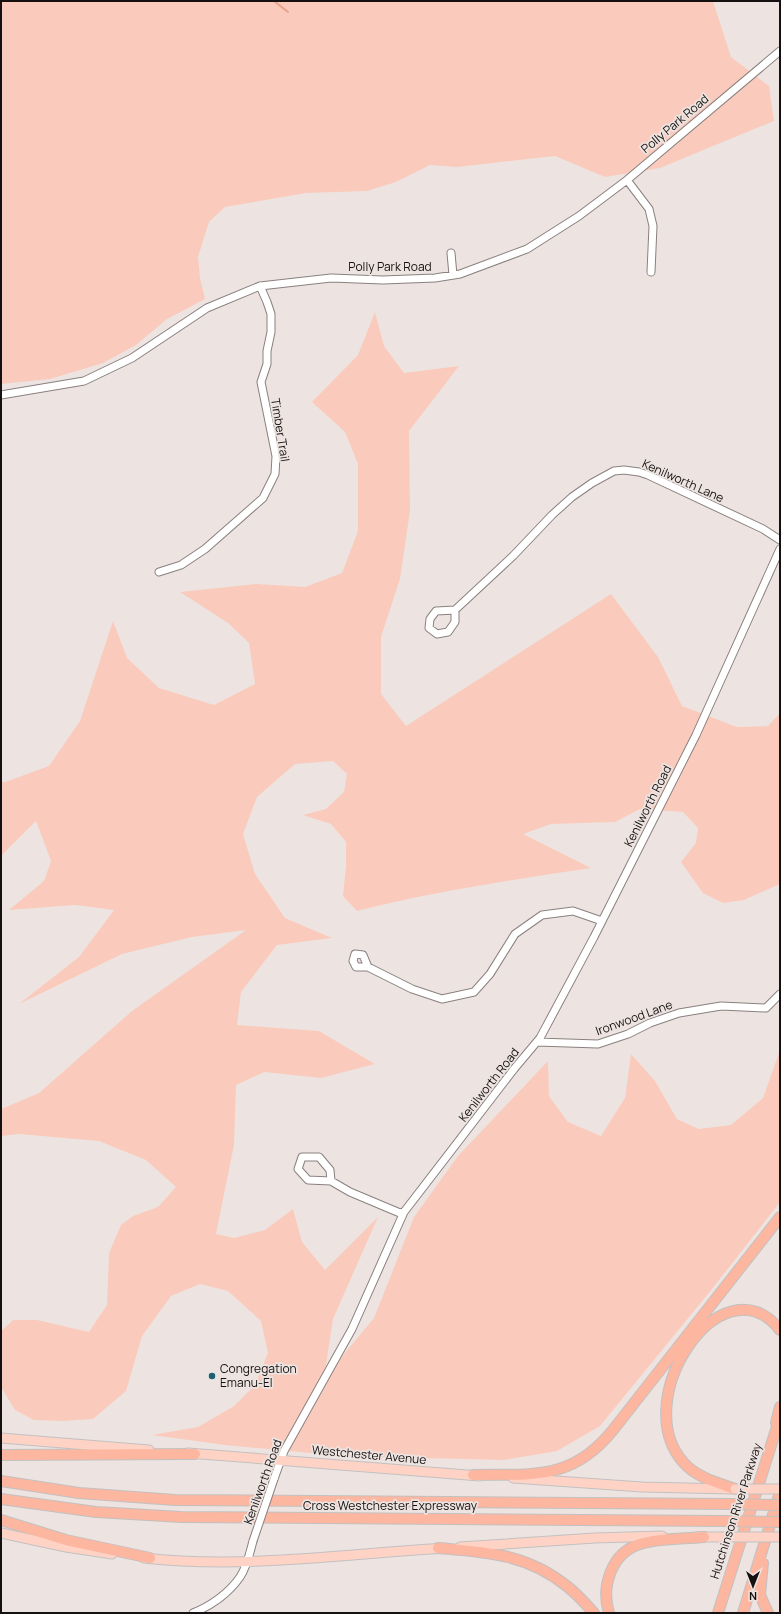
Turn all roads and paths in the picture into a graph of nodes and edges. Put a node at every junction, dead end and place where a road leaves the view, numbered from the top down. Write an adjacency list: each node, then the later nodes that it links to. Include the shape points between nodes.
1 (780, 51): 2 (street, Polly Park Road)
2 (627, 180): 4 (street, via 648,208 653,226); 5 (street, Polly Park Road, via 579,216 527,249 483,267)
3 (451, 253): 5 (street)
4 (651, 272)
5 (453, 275): 6 (street, Polly Park Road, via 414,280 331,278)
6 (260, 286): 7 (street, Polly Park Road, via 207,308 132,358 84,381); 10 (street, Timber Trail, via 271,314 267,364 261,382 276,456 275,474 263,498 205,550 182,565)
7 (1, 395)
8 (780, 540): 11 (street, Kenilworth Lane, via 763,529 648,475 624,470 614,471 572,497)
9 (780, 549): 12 (street, Kenilworth Road, via 696,735)
10 (159, 572)
11 (455, 610)
12 (602, 922): 13 (street, via 573,911 542,915 515,934 490,974 474,992 442,999 412,990); 15 (street, Kenilworth Road)
13 (368, 967)
14 (780, 994): 15 (street, Ironwood Lane, via 766,1008 721,1006 679,1013 598,1044)
15 (537, 1042): 17 (street, Kenilworth Road)
16 (330, 1181): 16 (street, via 308,1180 298,1169 302,1157 319,1158 330,1170); 17 (street, via 375,1203 400,1213)
17 (404, 1212): 26 (street, Kenilworth Road, via 352,1329)
18 (780, 1217): 27 (highway, via 613,1430 596,1448 574,1464 549,1472)
19 (780, 1330): 29 (highway, via 767,1318 754,1312 739,1310 720,1316 704,1327 689,1346 670,1383 666,1402 666,1422 678,1455 688,1467 701,1476)
20 (780, 1407): 22 (highway)
21 (780, 1417): 22 (highway, Hutchinson River Parkway)
22 (774, 1433): 43 (highway, Hutchinson River Parkway)
23 (1, 1438): 24 (main road, Westchester Avenue)
24 (195, 1454): 25 (highway); 26 (main road, Westchester Avenue)
25 (1, 1455)
26 (281, 1460): 27 (main road, Westchester Avenue); 42 (street, Kenilworth Road, bridge)
27 (473, 1475): 29 (main road, Westchester Avenue, via 629,1487)
28 (1, 1481): 33 (highway, Cross Westchester Expressway, bridge, via 151,1499)
29 (735, 1489): 30 (main road, Westchester Avenue, bridge)
30 (780, 1489)
31 (780, 1492): 36 (highway)
32 (1, 1499): 35 (highway, Cross Westchester Expressway, bridge, via 96,1512 181,1517)
33 (780, 1505)
34 (1, 1520): 41 (highway, via 66,1540)
35 (780, 1522)
36 (769, 1528): 49 (highway); 50 (highway, via 760,1589)
37 (1, 1533): 41 (main road, via 66,1547)
38 (704, 1536): 39 (main road, bridge); 40 (main road, via 595,1538); 46 (highway, via 645,1543 628,1550 617,1561 608,1580 606,1596)
39 (780, 1537)
40 (438, 1548): 42 (main road); 45 (highway, via 495,1553 530,1563 561,1581)
41 (150, 1558): 42 (main road)
42 (246, 1561): 44 (street, Kenilworth Road, via 240,1576 219,1598)
43 (730, 1574): 47 (highway); 48 (highway, Hutchinson River Parkway)
44 (193, 1613)
45 (594, 1613)
46 (609, 1613)
47 (712, 1613)
48 (718, 1613)
49 (743, 1613)
50 (768, 1613)

